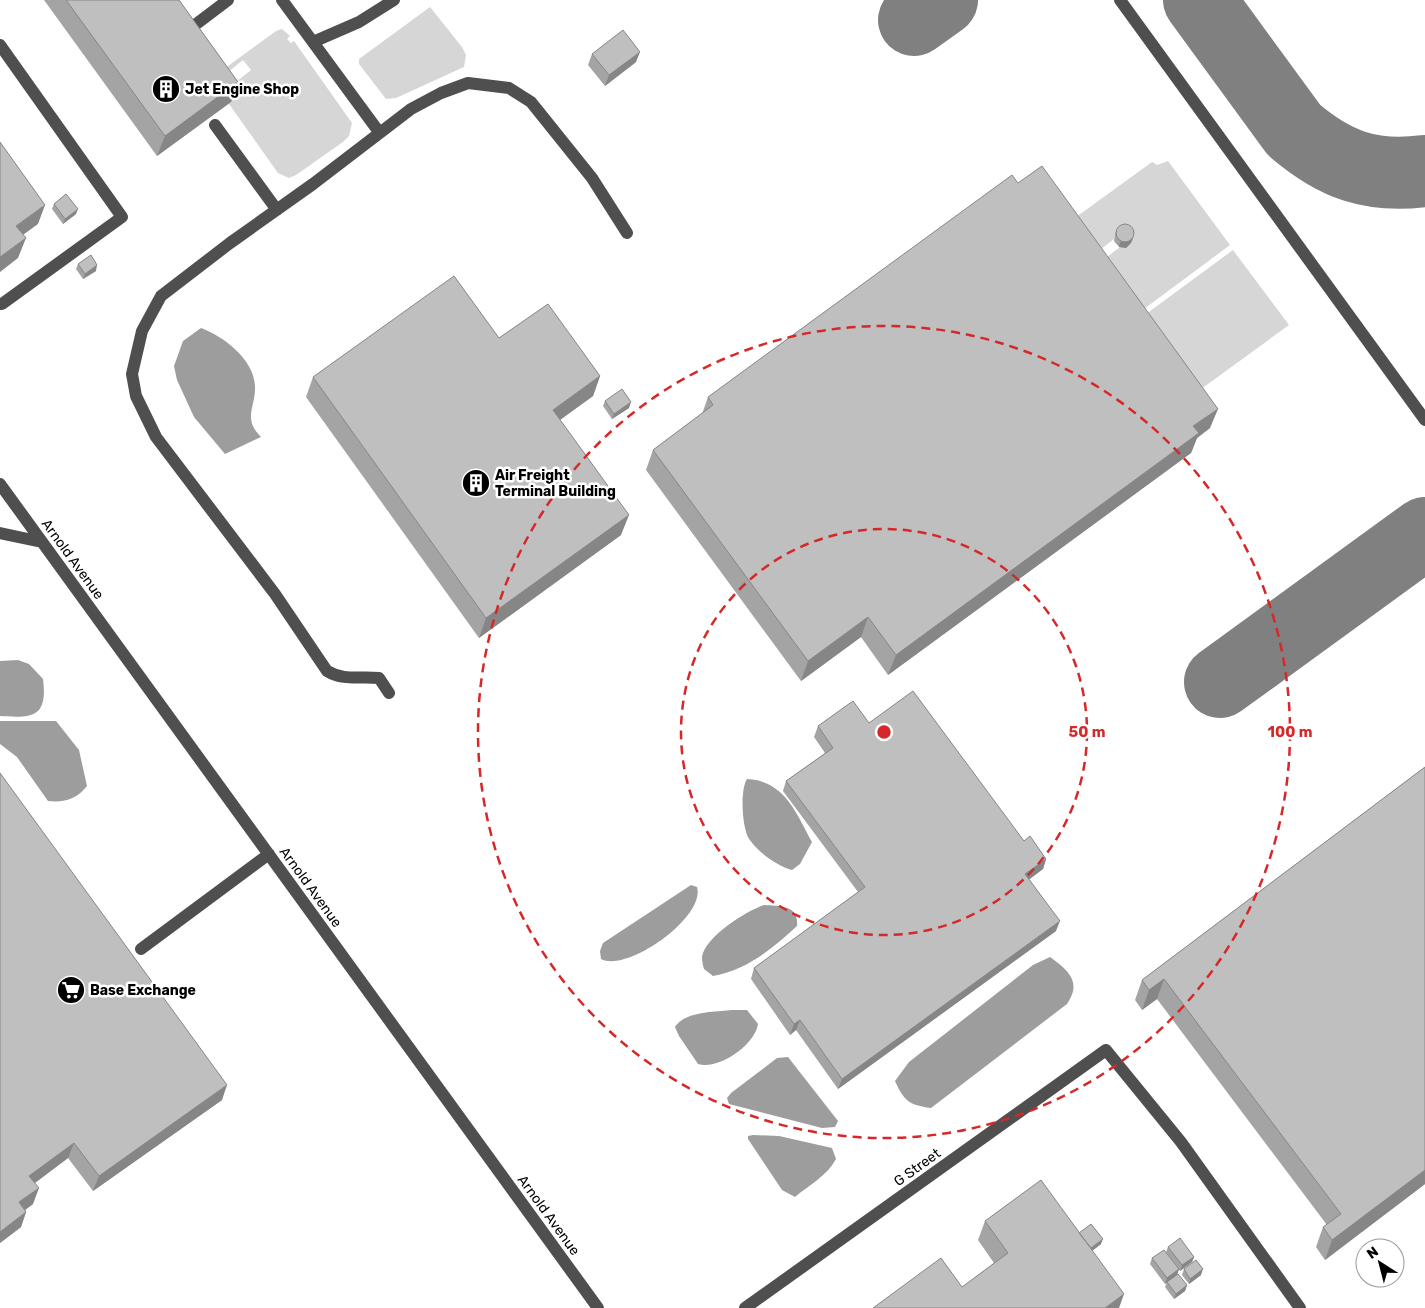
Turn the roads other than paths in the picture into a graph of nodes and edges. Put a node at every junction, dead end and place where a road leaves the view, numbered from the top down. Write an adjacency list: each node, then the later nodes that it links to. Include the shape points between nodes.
1 (228, 0): 5 (street)
2 (282, 0): 6 (street)
3 (394, 0): 6 (street, via 359,22)
4 (1120, 0): 13 (street)
5 (191, 28)
6 (313, 42): 9 (street)
7 (0, 45): 12 (street, via 122,217)
8 (215, 125): 10 (street)
9 (379, 132): 10 (street); 11 (street, via 411,109 468,83 509,88 531,102 592,178)
10 (277, 210): 17 (street, via 161,296 142,331 132,374 136,396 156,437 275,594 327,671 339,678 378,678)
11 (627, 233)
12 (2, 304)
13 (1425, 420)
14 (0, 484): 16 (street, Arnold Avenue)
15 (0, 534): 16 (street)
16 (42, 542): 18 (street, Arnold Avenue)
17 (389, 693)
18 (269, 854): 19 (street); 20 (street, Arnold Avenue)
19 (141, 949)
20 (598, 1308)
21 (745, 1308): 22 (street, G Street, via 1106,1050 1181,1142)
22 (1300, 1308)

